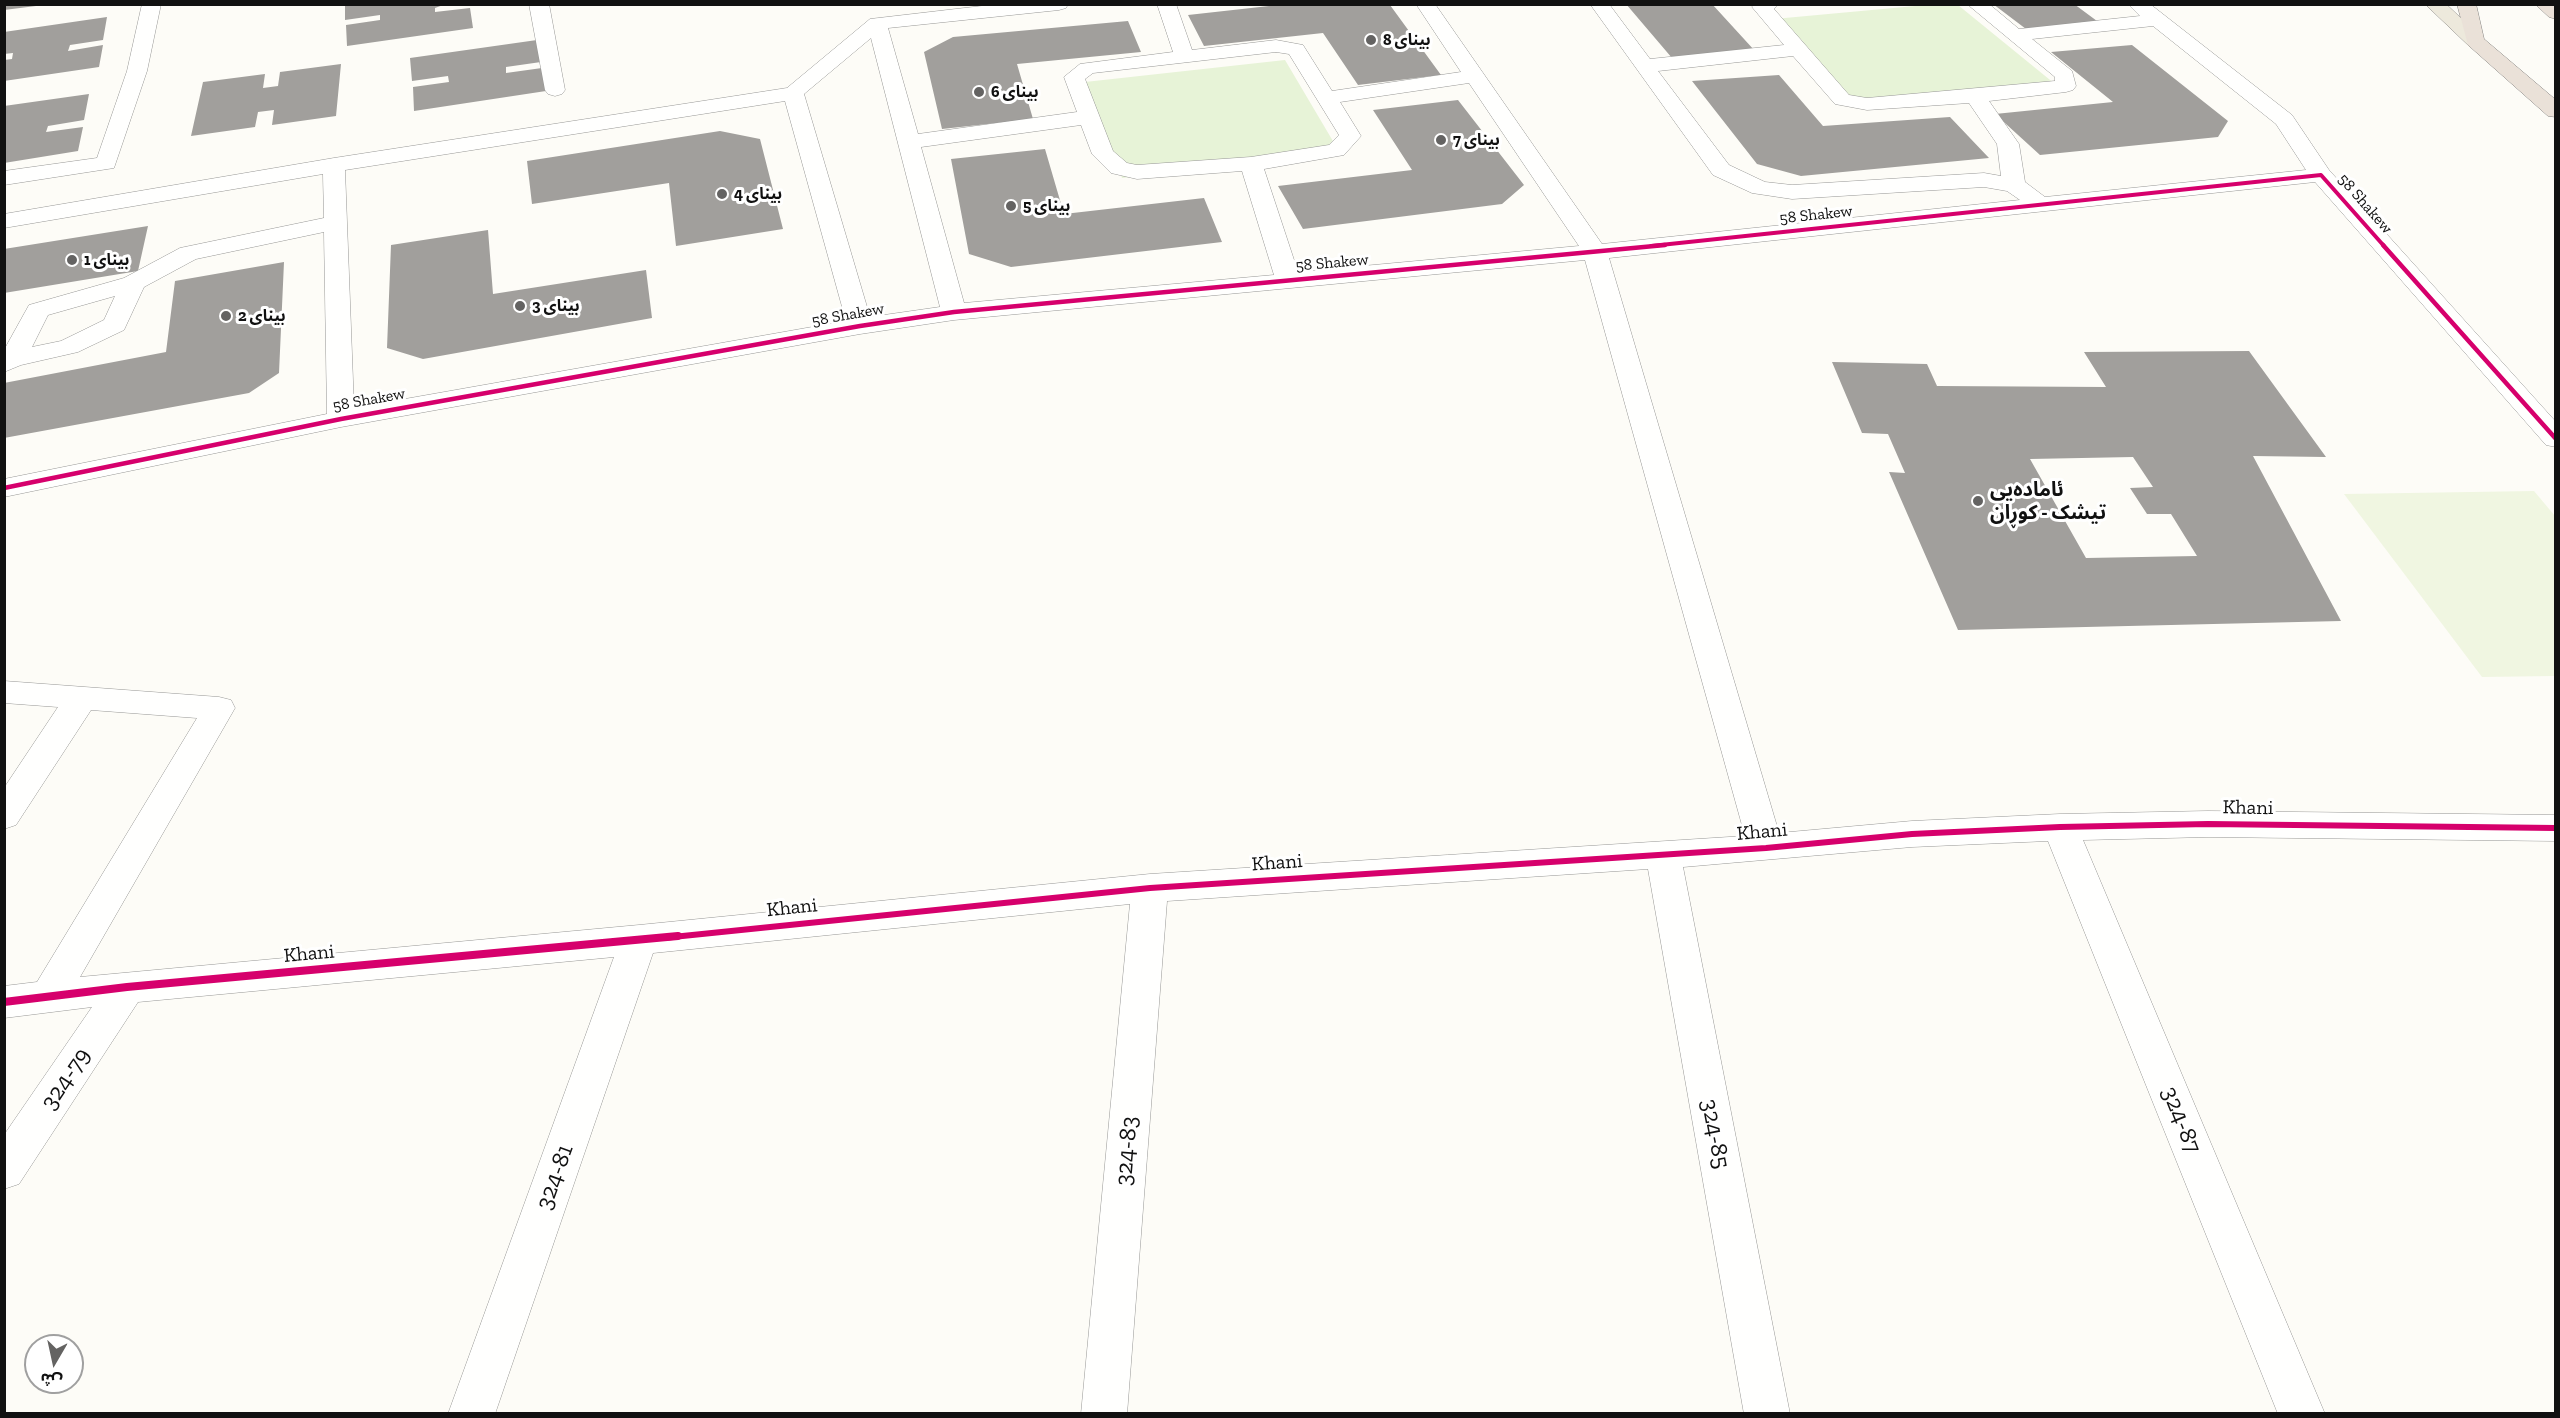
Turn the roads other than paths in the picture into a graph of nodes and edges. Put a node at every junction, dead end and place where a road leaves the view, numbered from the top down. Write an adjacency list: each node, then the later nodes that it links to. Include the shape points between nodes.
1 (152, 4): 32 (street, via 137,70 106,163)
2 (539, 4): 22 (street)
3 (1059, 4): 15 (street)
4 (1166, 4): 19 (street)
5 (1425, 4): 21 (street)
6 (1599, 4): 20 (street)
7 (1769, 4): 18 (street, via 1762,7)
8 (1976, 4): 16 (street)
9 (2137, 4): 14 (street)
10 (2433, 4): 17 (main road)
11 (2466, 4): 17 (highway)
12 (2544, 4): 13 (highway)
13 (2556, 14)
14 (2156, 20): 16 (street); 31 (street, via 2284,120)
15 (877, 23): 23 (street); 28 (street)
16 (2014, 35): 24 (street, via 2066,75 2066,86)
17 (2475, 41): 26 (highway)
18 (1798, 49): 20 (street); 24 (street, via 1842,100 1867,104)
19 (1185, 57): 25 (street, via 1276,46 1296,49); 27 (street, via 1087,68 1074,77)
20 (1644, 66): 33 (street, via 1721,170 1760,188 1792,192 1984,180)
21 (1474, 76): 25 (street); 37 (street)
22 (555, 90)
23 (793, 93): 30 (street); 41 (street)
24 (1975, 96): 33 (street, via 2008,144)
25 (1326, 98): 29 (street, via 1350,136 1336,150)
26 (2556, 111)
27 (1089, 117): 28 (street); 29 (street, via 1103,154 1119,168 1137,172)
28 (909, 142): 40 (street)
29 (1251, 164): 38 (street)
30 (334, 165): 35 (street); 36 (street)
31 (2321, 175): 34 (street, 58 Shakew); 44 (street, 58 Shakew)
32 (4, 177)
33 (2014, 185): 34 (street)
34 (2041, 205): 37 (street, 58 Shakew)
35 (4, 221)
36 (336, 223): 39 (street, via 189,253); 43 (street)
37 (1595, 252): 38 (street, 58 Shakew); 51 (street)
38 (1288, 281): 40 (street, 58 Shakew)
39 (133, 283): 42 (street, via 38,310); 42 (street, via 115,325 69,347)
40 (954, 312): 41 (street, 58 Shakew)
41 (860, 326): 43 (street, 58 Shakew)
42 (9, 361)
43 (341, 419): 45 (street, 58 Shakew)
44 (2556, 440)
45 (4, 488)
46 (4, 692): 47 (street)
47 (82, 697): 48 (street); 56 (street, via 219,708)
48 (4, 816)
49 (2060, 827): 50 (street, Khani, via 2208,824); 51 (street, Khani, via 1912,834); 62 (street, 324-87)
50 (2556, 828)
51 (1766, 848): 52 (street, Khani)
52 (1663, 855): 53 (street, Khani); 61 (street, 324-85)
53 (1150, 888): 54 (street, Khani); 60 (street, 324-83)
54 (639, 940): 55 (street, Khani); 59 (street, 324-81)
55 (127, 987): 56 (street, Khani); 58 (street, 324-79)
56 (49, 996): 57 (street, Khani)
57 (4, 1002)
58 (4, 1171)
59 (471, 1413)
60 (1104, 1413)
61 (1767, 1413)
62 (2302, 1413)

